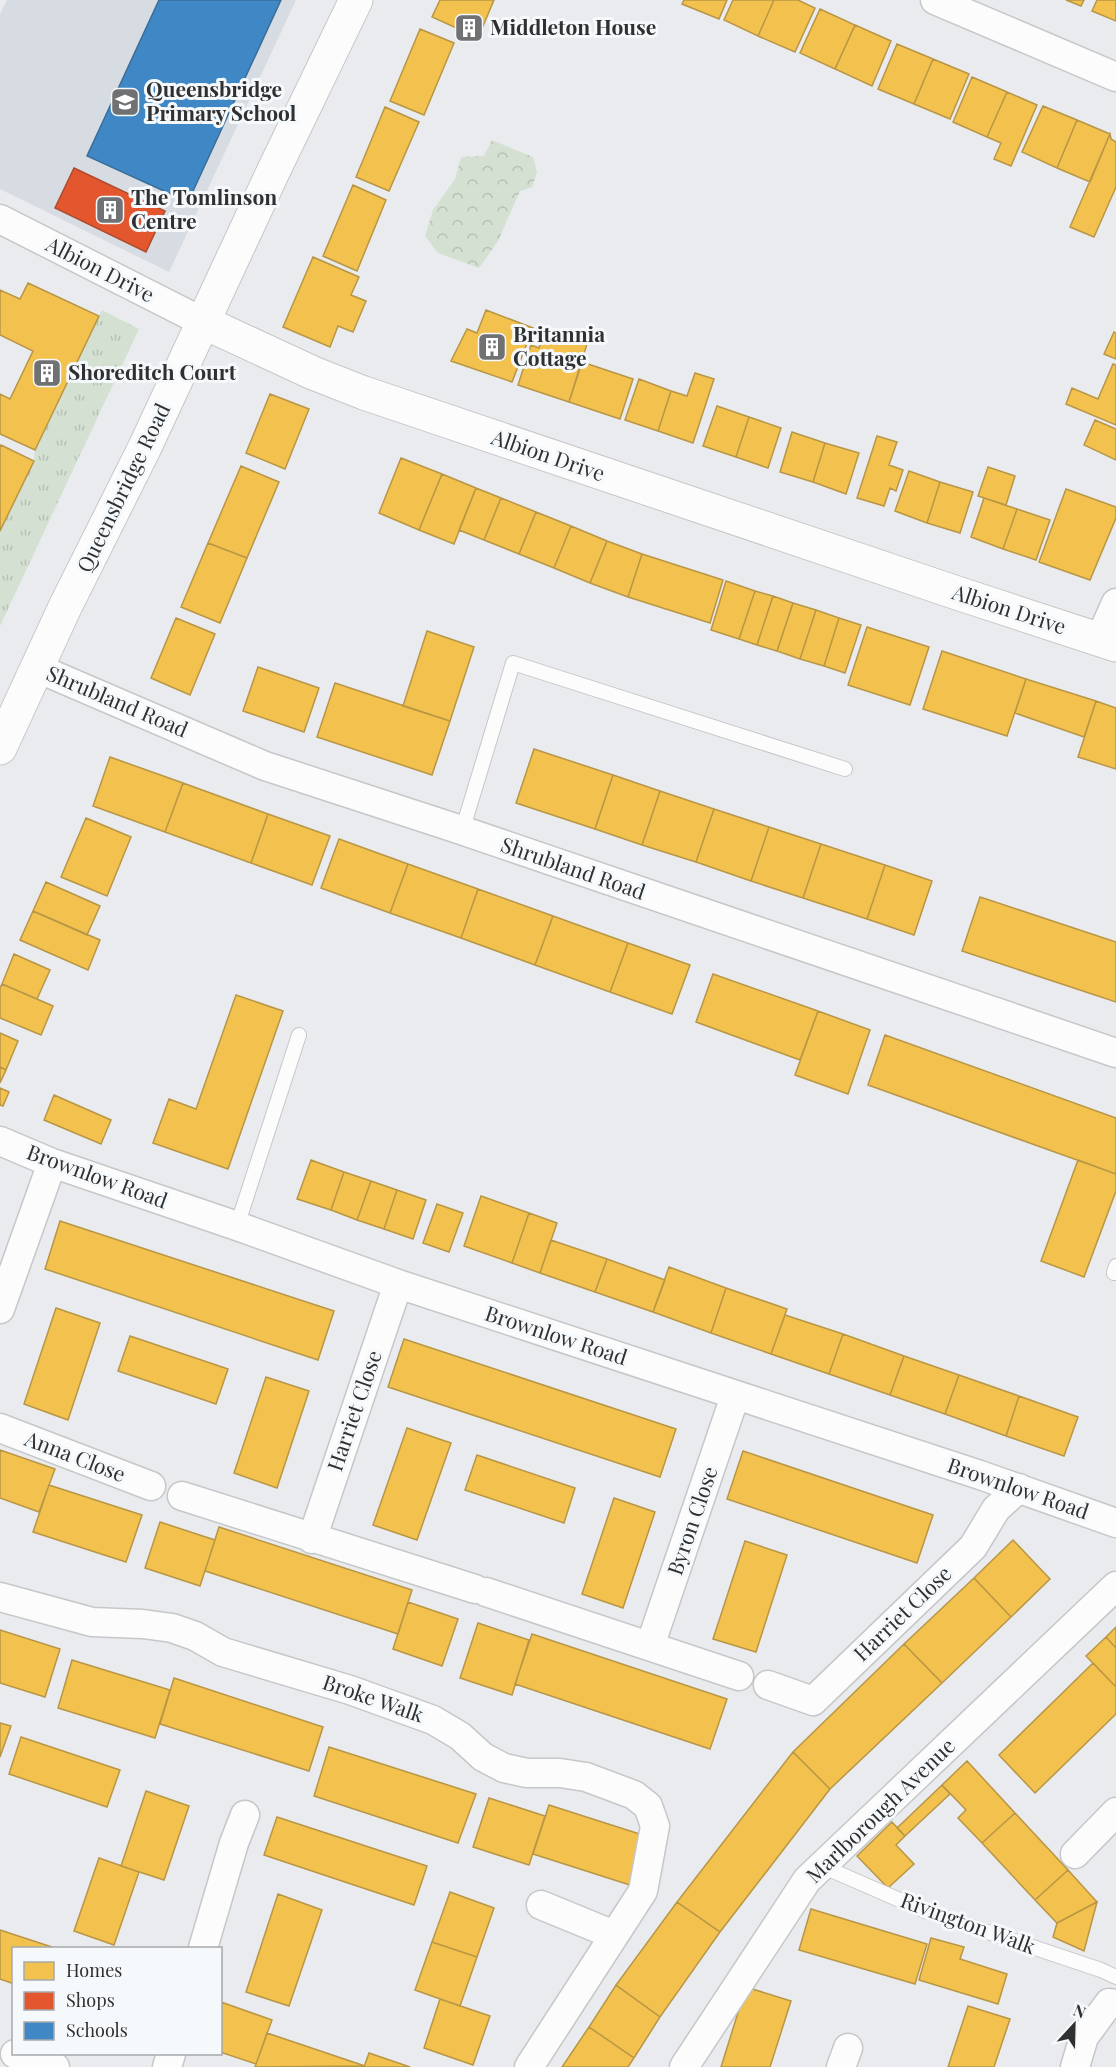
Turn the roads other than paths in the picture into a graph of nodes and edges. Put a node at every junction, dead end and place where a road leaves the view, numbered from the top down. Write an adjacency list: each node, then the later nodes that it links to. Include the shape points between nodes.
1 (356, 0): 5 (street, Queensbridge Road)
2 (935, 0): 3 (street)
3 (1116, 78)
4 (0, 219): 5 (street, Albion Drive)
5 (203, 322): 7 (street, Albion Drive, via 313,374 364,393); 8 (street, Queensbridge Road)
6 (1116, 603): 7 (street)
7 (1108, 642)
8 (37, 668): 9 (street, Queensbridge Road); 11 (street, Shrubland Road, via 265,766)
9 (0, 748)
10 (845, 769): 11 (lane, via 513,663)
11 (462, 831): 13 (street, Shrubland Road)
12 (299, 1035): 16 (lane)
13 (1116, 1053)
14 (0, 1141): 15 (street, Brownlow Road)
15 (52, 1163): 16 (street, Brownlow Road); 18 (street)
16 (237, 1226): 17 (street, Brownlow Road)
17 (398, 1284): 19 (street, Brownlow Road); 25 (street, Harriet Close)
18 (0, 1309)
19 (735, 1396): 22 (street, Brownlow Road); 28 (street, Byron Close)
20 (0, 1428): 21 (street, Anna Close)
21 (151, 1486)
22 (1019, 1488): 24 (street, Brownlow Road); 30 (street, Harriet Close, via 996,1509 973,1547 813,1701)
23 (182, 1496): 25 (street)
24 (1116, 1523)
25 (312, 1539): 28 (street)
26 (1116, 1586): 34 (street, Marlborough Avenue)
27 (0, 1597): 36 (street, Broke Walk, via 92,1622 172,1628 223,1652 433,1720 504,1768 586,1777 634,1795 648,1806 655,1826 642,1891)
28 (650, 1646): 29 (street)
29 (740, 1676)
30 (768, 1685)
31 (1116, 1812): 33 (street)
32 (245, 1815): 37 (street)
33 (1075, 1854)
34 (825, 1863): 38 (lane, Rivington Walk, via 831,1870 925,1911); 43 (street, Marlborough Avenue, via 807,1880)
35 (541, 1905): 36 (street)
36 (614, 1935): 42 (street)
37 (202, 1947)
38 (1116, 1977)
39 (1116, 2004): 44 (street, via 1109,2003 1084,2037)
40 (20, 2055): 41 (street)
41 (55, 2067)
42 (529, 2067)
43 (684, 2067)
44 (1075, 2067)

